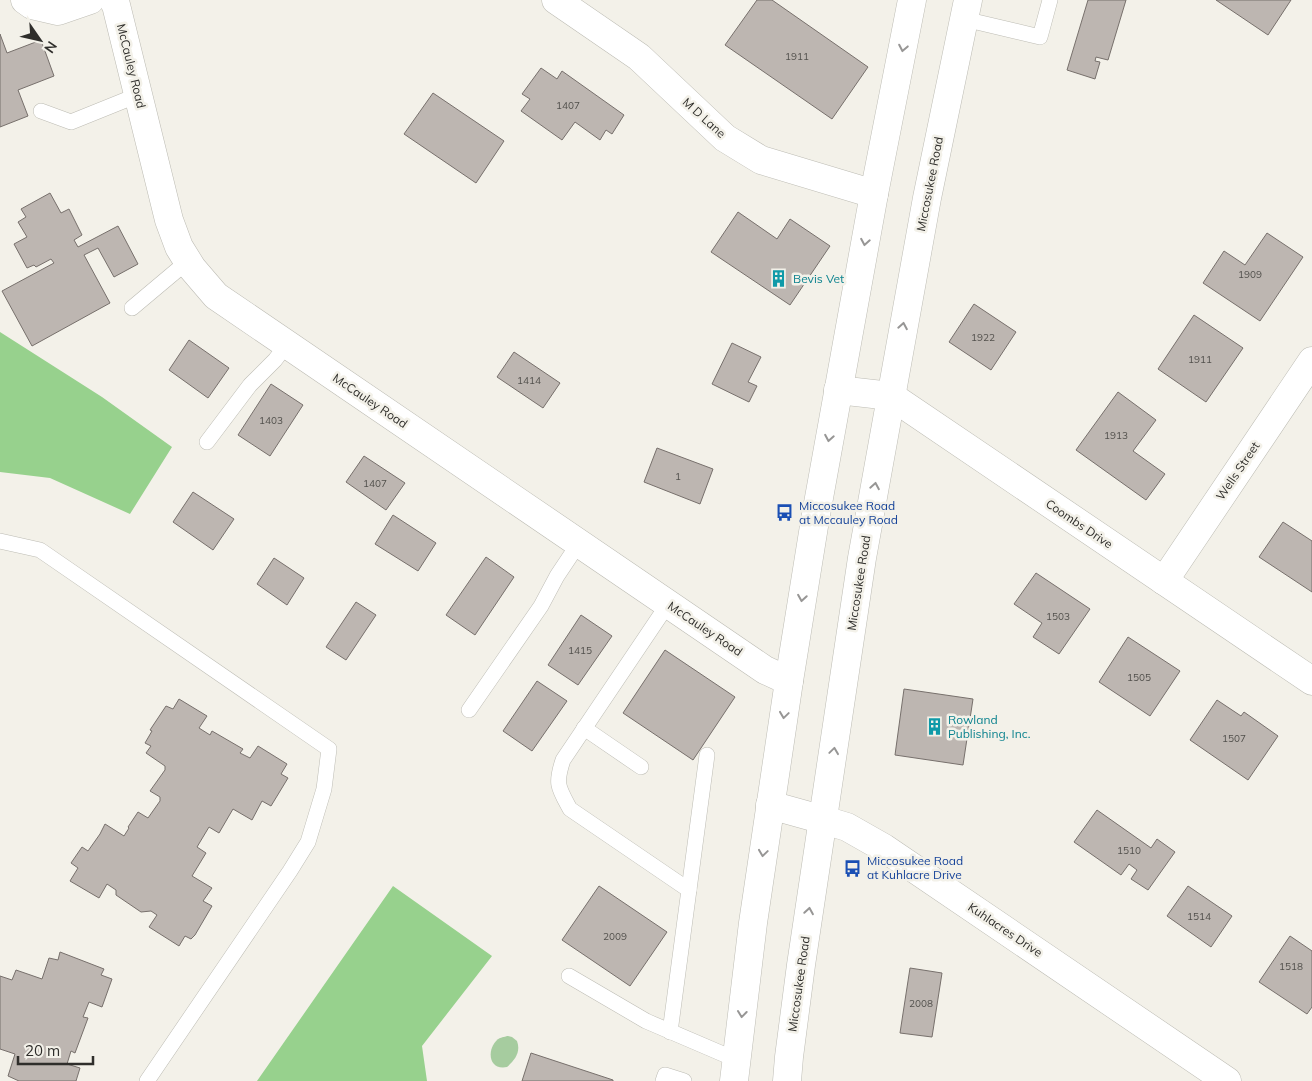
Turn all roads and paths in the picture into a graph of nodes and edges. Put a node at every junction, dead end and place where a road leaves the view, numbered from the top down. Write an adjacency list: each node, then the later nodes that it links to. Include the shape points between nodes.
1 (25, 0): 2 (street, via 32,6 58,10)
2 (90, 0)
3 (113, 0): 8 (street, McCauley Road)
4 (556, 0): 10 (street, M D Lane, via 639,57 725,138 761,160)
5 (912, 0): 10 (street, one-way to 10)
6 (1050, 0): 7 (lane, via 1040,37)
7 (966, 9): 16 (street, Miccosukee Road, one-way to 7)
8 (138, 95): 9 (lane, via 71,122); 11 (street, McCauley Road, via 169,220)
9 (40, 111)
10 (874, 194): 15 (street, one-way to 15)
11 (188, 261): 12 (lane); 13 (street, McCauley Road, via 216,296)
12 (132, 308)
13 (287, 344): 17 (lane, via 250,385); 19 (street, McCauley Road)
14 (1312, 361): 20 (street, Wells Street)
15 (838, 390): 16 (street, Coombs Drive); 22 (street, one-way to 22)
16 (891, 396): 20 (street, Coombs Drive); 29 (street, Miccosukee Road, one-way to 16, via 862,558)
17 (207, 442)
18 (0, 542): 34 (lane, via 40,550 329,749 324,789 308,842)
19 (578, 543): 21 (street, McCauley Road); 24 (lane, via 541,606)
20 (1164, 581): 23 (street, Coombs Drive)
21 (668, 604): 22 (street, McCauley Road, via 765,670); 25 (lane)
22 (789, 681): 28 (street, one-way to 28)
23 (1312, 681)
24 (469, 710)
25 (584, 728): 27 (lane); 30 (lane, via 563,760 558,774 559,789 570,809)
26 (707, 755): 30 (lane)
27 (641, 767)
28 (770, 805): 29 (street, Kuhlacres Drive); 33 (street, one-way to 33)
29 (824, 820): 37 (street, Miccosukee Road, one-way to 29); 38 (street, Kuhlacres Drive, via 847,827 884,848)
30 (689, 890): 32 (lane)
31 (569, 976): 32 (lane)
32 (670, 1032): 33 (lane)
33 (735, 1070)
34 (147, 1081)
35 (663, 1081): 36 (lane, via 665,1075)
36 (684, 1081)
37 (787, 1081)
38 (1227, 1081)

